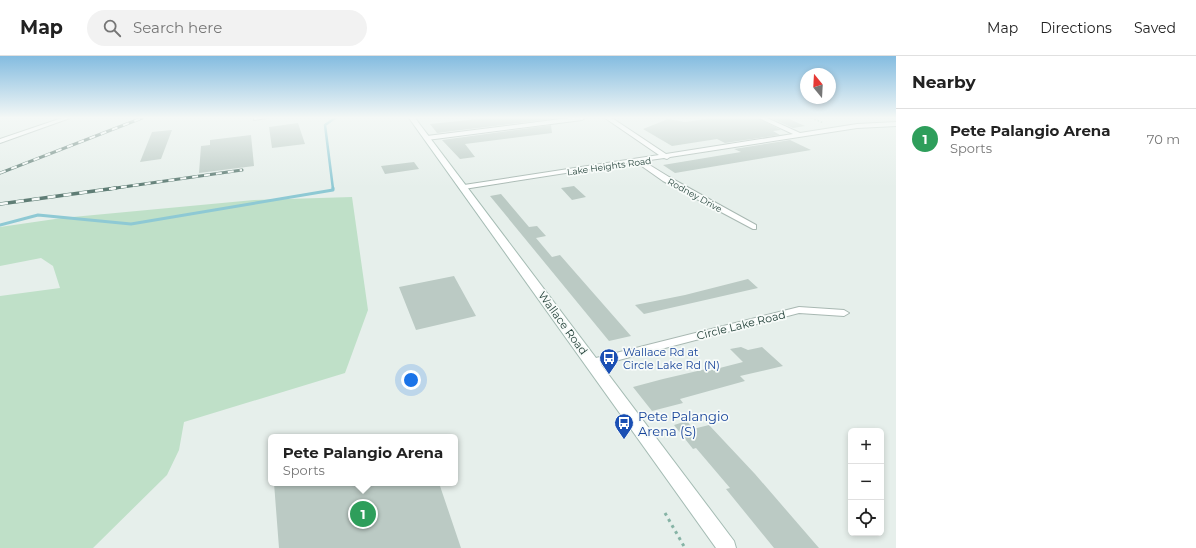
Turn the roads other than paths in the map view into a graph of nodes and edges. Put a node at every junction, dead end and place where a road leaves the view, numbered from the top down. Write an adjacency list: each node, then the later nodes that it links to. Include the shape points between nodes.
1 (429, 141): 6 (street, Wallace Road)
2 (643, 141): 4 (street)
3 (764, 141): 4 (street, Lake Heights Road)
4 (667, 157): 5 (street, Lake Heights Road)
5 (638, 161): 6 (street, Lake Heights Road); 7 (street, Rodney Drive)
6 (464, 187): 9 (street, Wallace Road)
7 (753, 226)
8 (844, 313): 9 (street, Circle Lake Road, via 800,310)
9 (592, 363): 10 (street, Wallace Road)
10 (727, 548)

